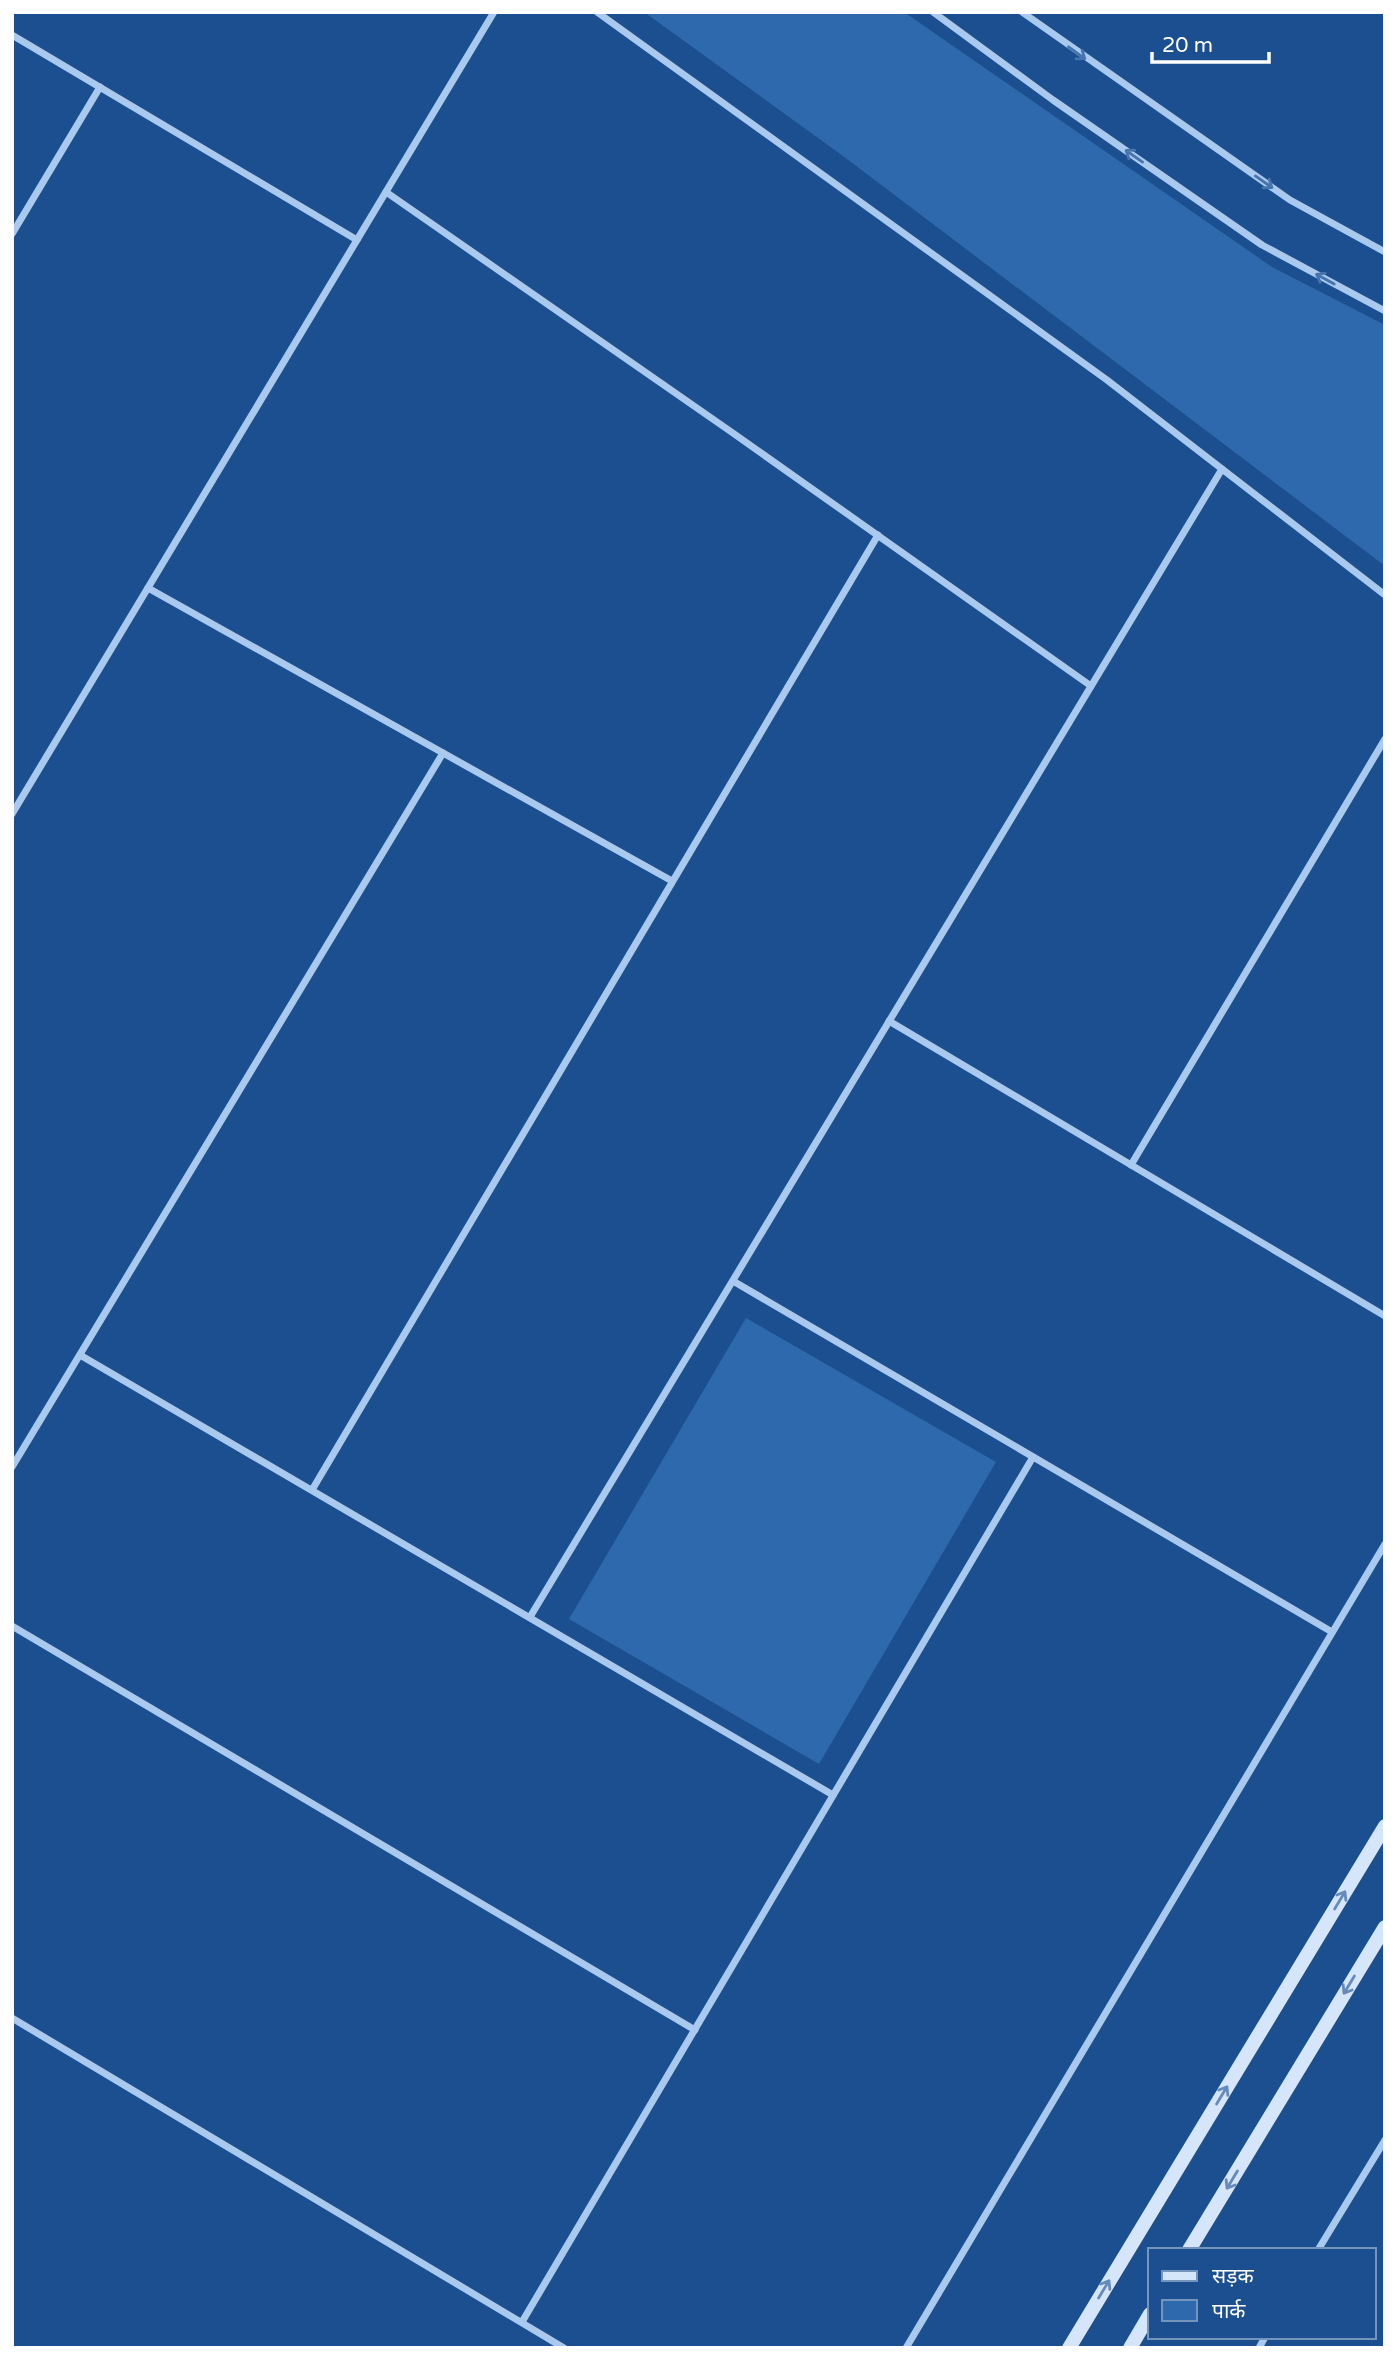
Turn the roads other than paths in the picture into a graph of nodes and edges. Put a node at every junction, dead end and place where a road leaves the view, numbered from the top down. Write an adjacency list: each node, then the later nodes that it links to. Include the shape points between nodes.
1 (494, 12): 7 (street)
2 (597, 12): 12 (street, via 1095,372)
3 (933, 12): 11 (street, one-way to 3, via 1262,244)
4 (1022, 12): 10 (street, one-way to 10, via 1290,200)
5 (12, 35): 6 (street)
6 (100, 87): 8 (street); 9 (street)
7 (386, 192): 9 (street); 13 (street)
8 (12, 234)
9 (357, 240): 14 (street)
10 (1385, 252)
11 (1385, 311)
12 (1222, 470): 15 (street); 16 (street)
13 (878, 535): 16 (street); 20 (street)
14 (148, 588): 18 (street); 19 (street)
15 (1385, 595)
16 (1091, 686): 21 (street)
17 (1385, 739): 22 (street)
18 (443, 753): 20 (street); 25 (street)
19 (12, 814)
20 (672, 881): 28 (street)
21 (889, 1021): 22 (street); 23 (street)
22 (1131, 1165): 24 (street)
23 (733, 1281): 26 (street); 30 (street)
24 (1385, 1316)
25 (80, 1355): 27 (street); 28 (street)
26 (1033, 1457): 32 (street); 33 (street)
27 (12, 1467)
28 (312, 1490): 30 (street)
29 (1385, 1544): 32 (street)
30 (530, 1617): 33 (street)
31 (12, 1626): 37 (street)
32 (1332, 1632): 44 (street)
33 (833, 1795): 37 (street)
34 (1385, 1826): 45 (main road, one-way to 34)
35 (1385, 1927): 39 (main road, one-way to 39)
36 (12, 2018): 42 (street)
37 (695, 2030): 42 (street)
38 (1385, 2140): 40 (street)
39 (1190, 2248)
40 (1319, 2248)
41 (1148, 2317): 46 (main road)
42 (522, 2322): 43 (street)
43 (564, 2348)
44 (906, 2348)
45 (1069, 2348)
46 (1130, 2348)

